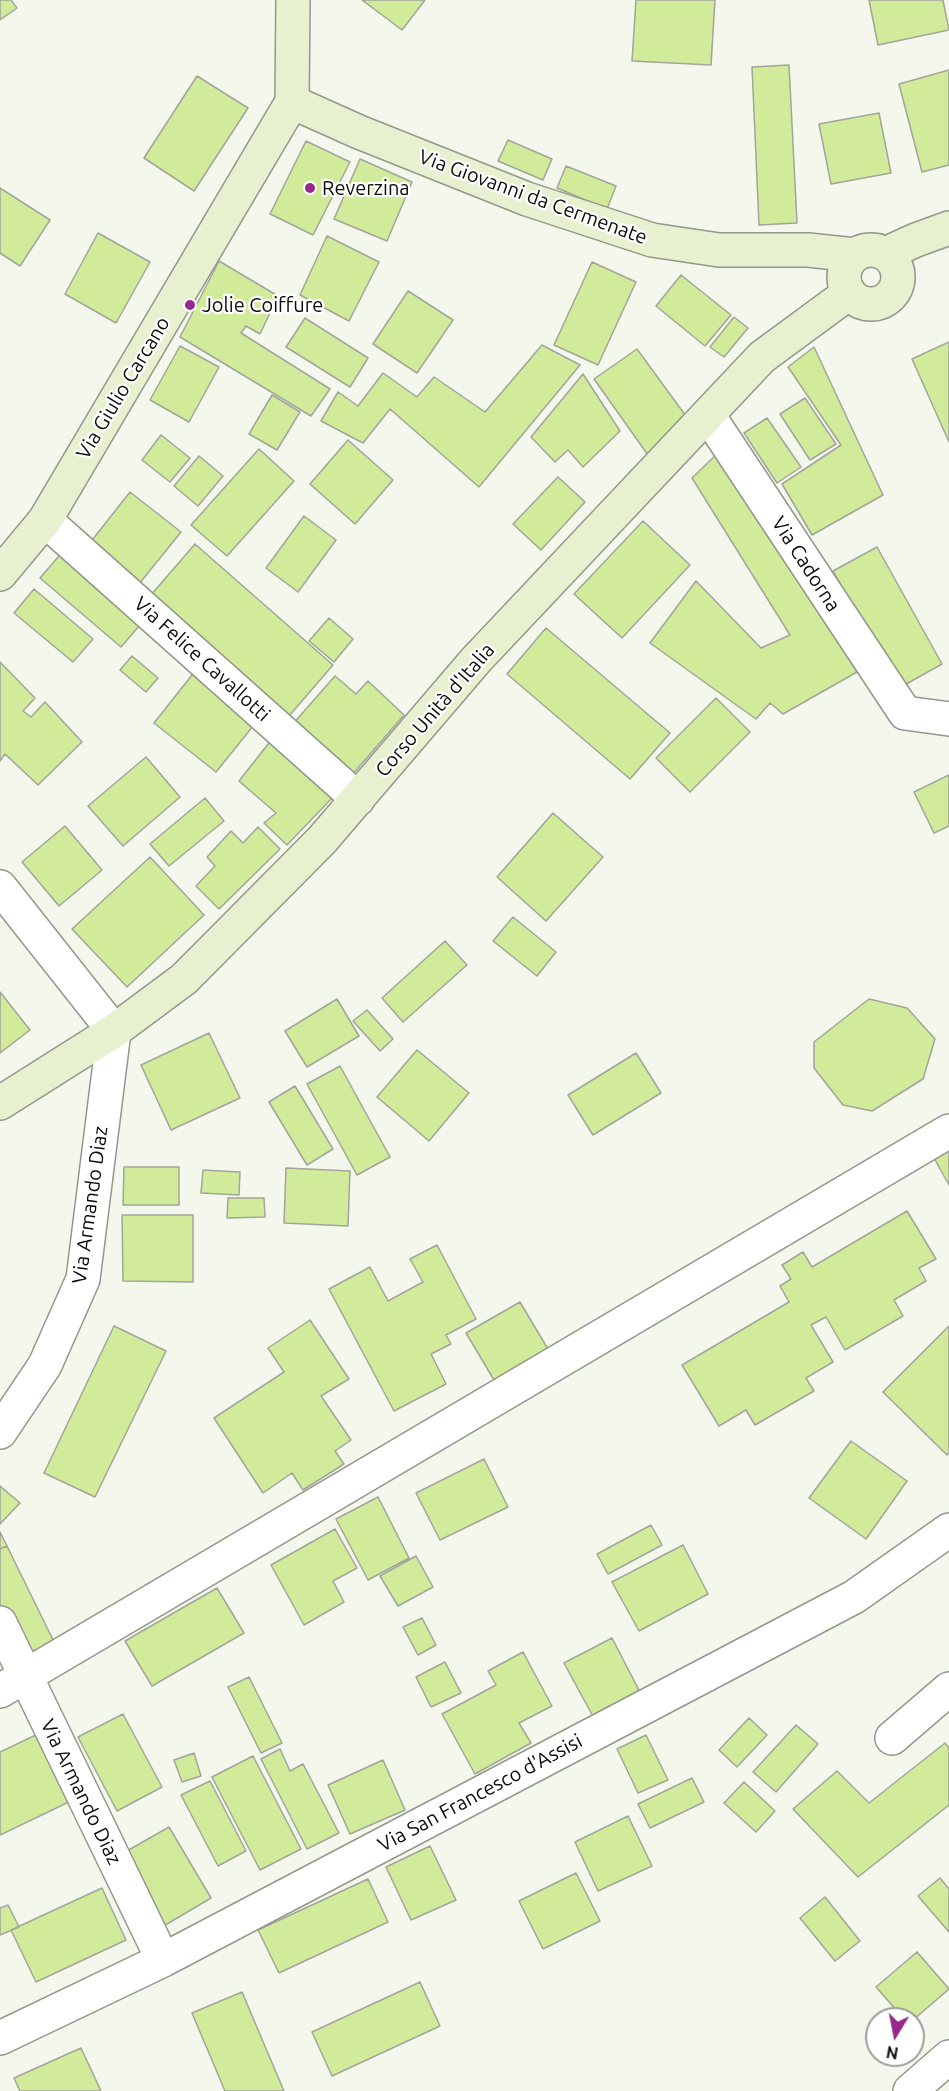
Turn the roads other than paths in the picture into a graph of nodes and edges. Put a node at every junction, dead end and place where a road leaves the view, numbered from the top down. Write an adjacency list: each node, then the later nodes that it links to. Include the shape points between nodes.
1 (293, 0): 2 (main road)
2 (292, 102): 5 (main road, Via Giovanni da Cermenate, via 527,199 652,240 719,250 808,250); 8 (main road, Via Giulio Carcano)
3 (949, 228): 5 (main road, via 916,240)
4 (949, 243): 5 (main road)
5 (879, 264): 6 (main road, via 848,263 844,283); 6 (main road, via 894,291 886,299 866,304)
6 (849, 293): 7 (main road, Corso Unità d'Italia, via 762,357)
7 (708, 415): 10 (street, Via Cadorna, via 905,713); 11 (main road, Corso Unità d'Italia, via 476,660)
8 (45, 520): 9 (main road, Via Giulio Carcano); 11 (street, Via Felice Cavallotti)
9 (0, 574)
10 (949, 719)
11 (358, 799): 13 (main road, Corso Unità d'Italia, via 184,979)
12 (0, 887): 13 (street)
13 (114, 1031): 14 (main road, Corso Unità d'Italia); 16 (street, Via Armando Diaz, via 83,1279 45,1365)
14 (0, 1103)
15 (949, 1131): 19 (street)
16 (0, 1432)
17 (949, 1530): 22 (street, Via San Francesco d'Assisi, via 854,1597)
18 (0, 1623): 19 (street, Via Armando Diaz)
19 (13, 1684): 22 (street, Via Armando Diaz)
20 (949, 1689): 21 (street)
21 (892, 1738)
22 (163, 1960): 23 (street, Via San Francesco d'Assisi)
23 (0, 2038)
24 (949, 2057): 25 (street)
25 (910, 2091)

